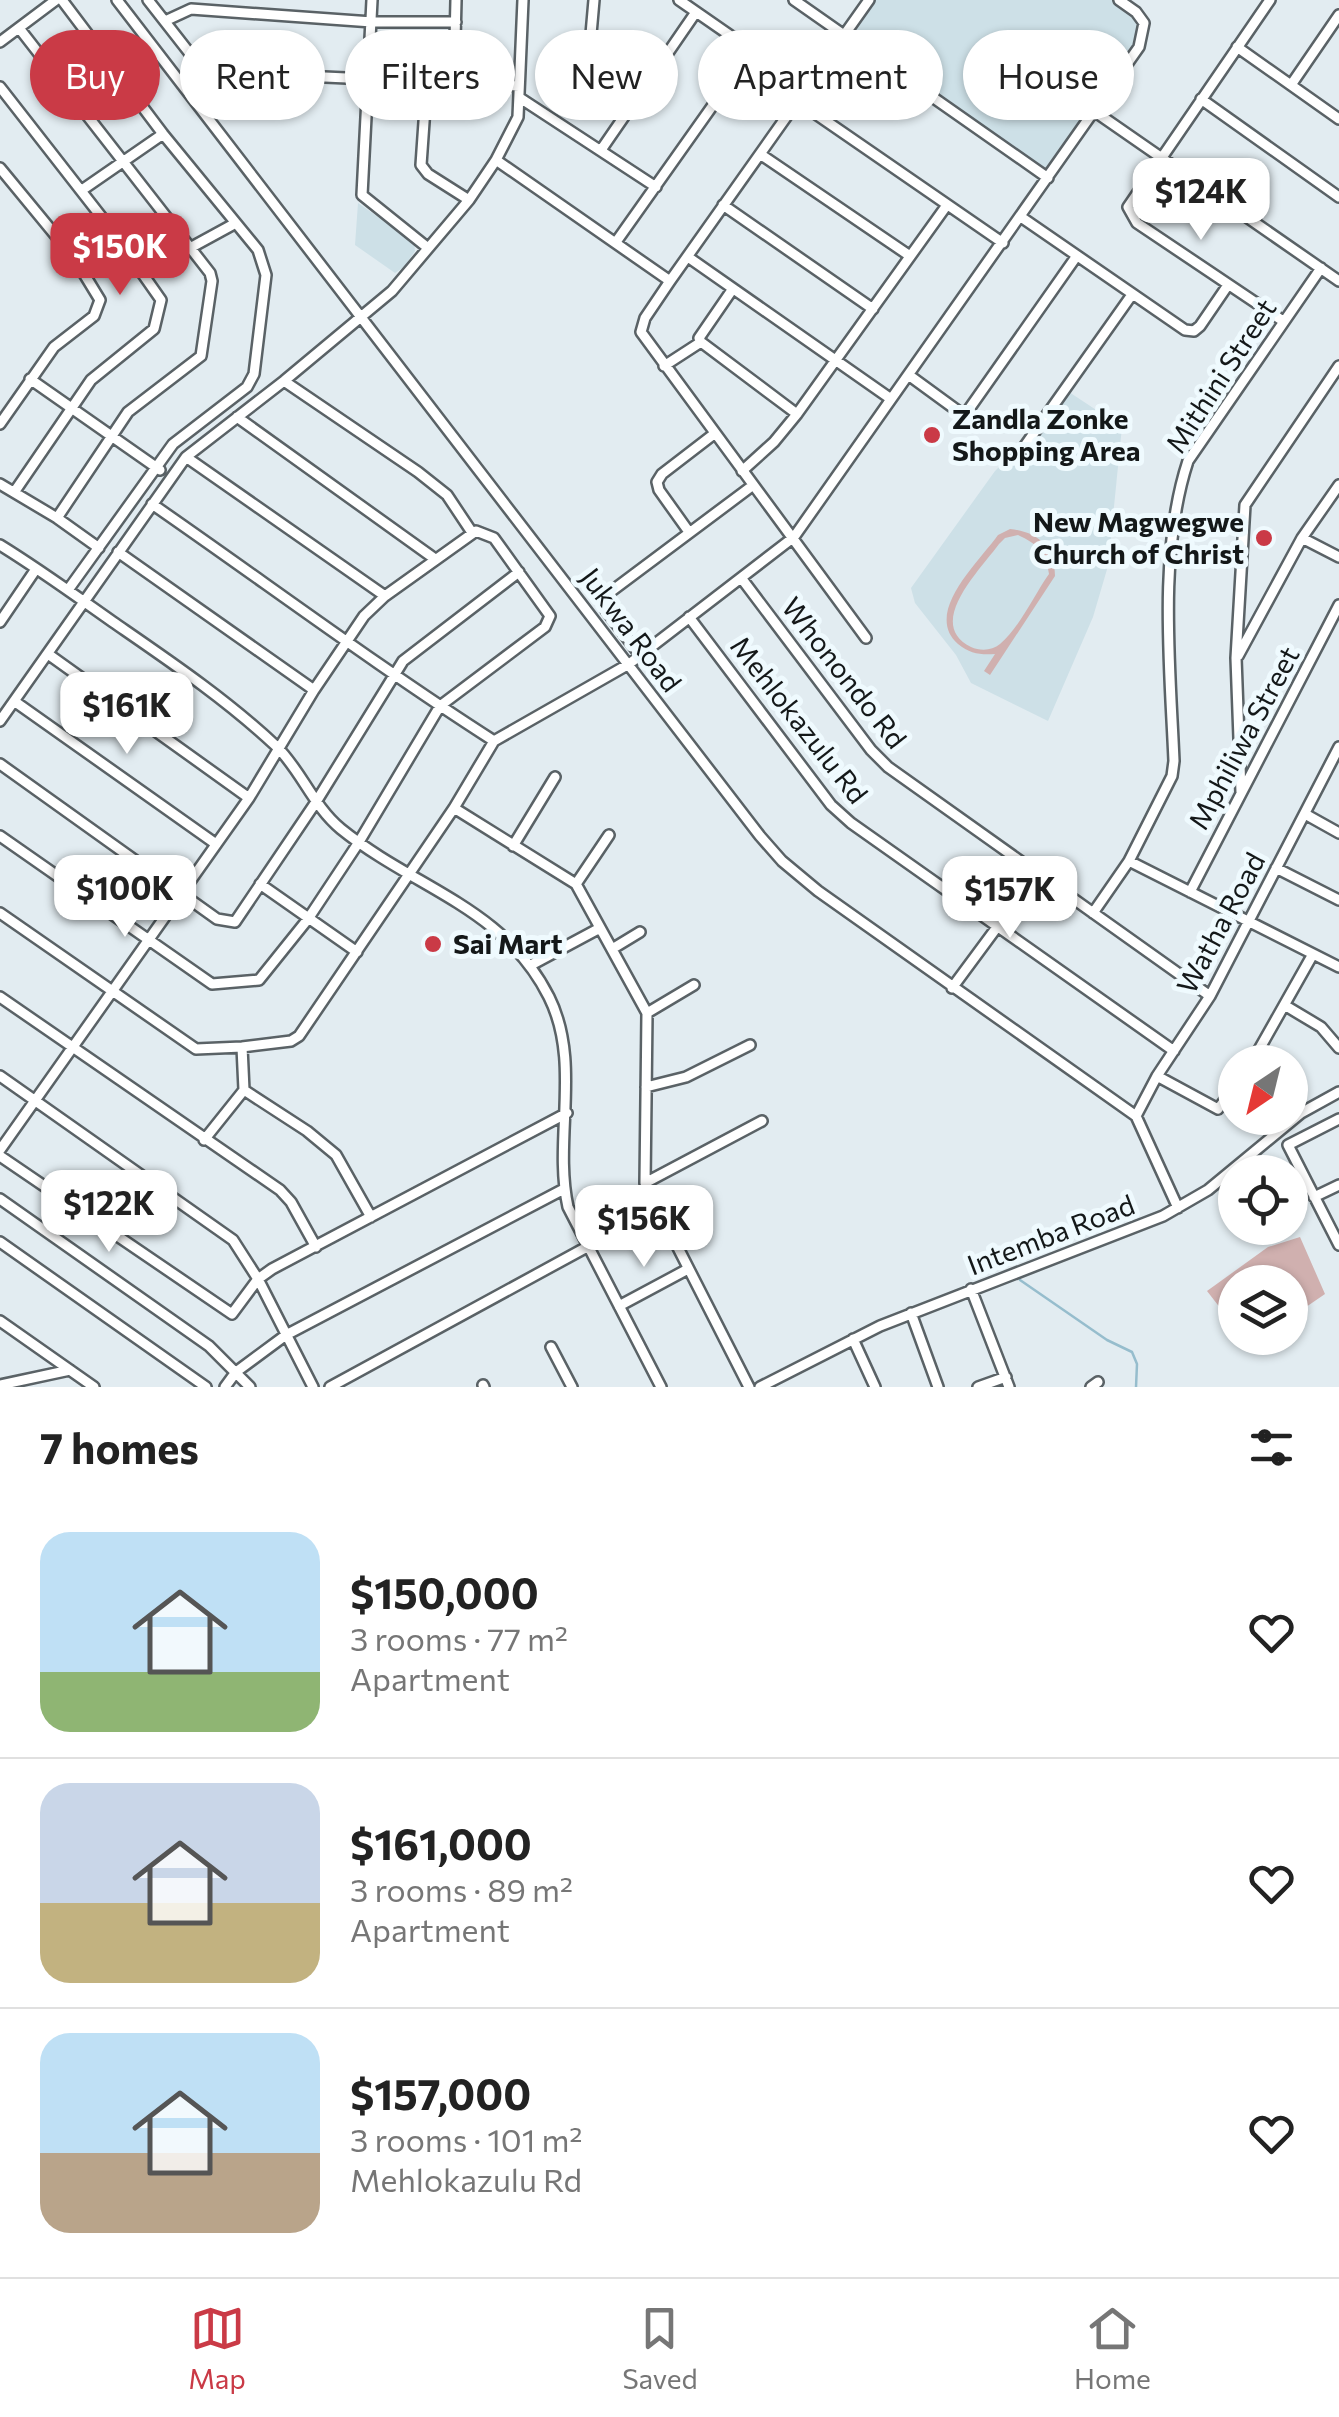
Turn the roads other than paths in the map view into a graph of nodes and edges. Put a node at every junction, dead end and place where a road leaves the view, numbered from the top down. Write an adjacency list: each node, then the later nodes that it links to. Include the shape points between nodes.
1 (59, 0): 18 (street); 48 (street)
2 (117, 0): 80 (street, Jukwa Road)
3 (148, 0): 15 (street)
4 (372, 0): 16 (street)
5 (456, 0): 17 (street)
6 (523, 0): 35 (street)
7 (594, 0): 21 (street)
8 (679, 0): 13 (street)
9 (794, 0): 23 (street)
10 (869, 0): 24 (street)
11 (1118, 0): 30 (street, via 1144,23)
12 (1264, 2): 29 (street)
13 (696, 12): 22 (street); 26 (street)
14 (1339, 15): 25 (street)
15 (165, 21): 16 (street, via 191,9); 31 (street, via 213,83 239,73)
16 (372, 22): 17 (street); 19 (street)
17 (456, 22): 20 (street)
18 (19, 28): 28 (street); 53 (street)
19 (372, 30)
20 (456, 30)
21 (591, 30)
22 (723, 30)
23 (836, 30)
24 (848, 30)
25 (1327, 32): 27 (street); 32 (street)
26 (678, 37)
27 (1339, 40)
28 (0, 42)
29 (1237, 48): 32 (street); 36 (street)
30 (1134, 55)
31 (345, 76)
32 (1291, 85): 39 (street)
33 (0, 86): 37 (street)
34 (515, 91): 35 (street)
35 (520, 92): 49 (street); 52 (street, via 513,128)
36 (1201, 99): 51 (street); 58 (street)
37 (4, 101): 57 (street)
38 (943, 105): 55 (street)
39 (1339, 119)
40 (366, 120): 68 (street, via 362,195)
41 (424, 120): 59 (street, via 421,165)
42 (621, 120): 49 (street)
43 (703, 120): 56 (street)
44 (784, 120): 50 (street)
45 (825, 120): 61 (street)
46 (1088, 120): 55 (street)
47 (1107, 120): 51 (street)
48 (163, 134): 53 (street); 63 (street)
49 (601, 150): 56 (street)
50 (760, 154): 60 (street); 69 (street)
51 (1160, 157): 73 (street); 76 (street, via 1130,200 1130,216)
52 (496, 160): 59 (street); 65 (street)
53 (122, 162): 57 (street); 67 (street)
54 (0, 168): 71 (street)
55 (1048, 178): 62 (street)
56 (656, 187): 65 (street)
57 (82, 190): 64 (street)
58 (1339, 197)
59 (469, 200): 68 (street)
60 (723, 205): 72 (street); 79 (street)
61 (948, 205): 66 (street); 69 (street)
62 (1021, 217): 66 (street); 70 (street)
63 (234, 224): 67 (street); 98 (street, via 258,250 266,275 252,380 179,439)
64 (114, 232): 71 (street); 90 (street, via 161,298 157,324 91,380)
65 (616, 242): 75 (street)
66 (1003, 243): 86 (street)
67 (190, 248): 95 (street, via 212,281 203,352 130,411)
68 (428, 248): 80 (street)
69 (910, 256): 79 (street)
70 (1076, 256): 78 (street); 86 (street, via 966,412)
71 (74, 258): 87 (street, via 99,309 57,344)
72 (688, 258): 75 (street); 77 (street)
73 (1321, 268): 74 (street); 81 (street, Mithini Street)
74 (1339, 280)
75 (670, 281): 84 (street, via 642,332)
76 (1228, 285): 78 (street, via 1194,331); 81 (street)
77 (732, 290): 82 (street); 83 (street)
78 (1132, 296): 97 (street)
79 (872, 309): 83 (street)
80 (362, 317): 88 (street); 130 (street, Jukwa Road)
81 (1283, 321): 153 (street, Mithini Street, via 1185,470 1167,605 1174,761 1168,789)
82 (701, 342): 84 (street); 91 (street)
83 (838, 360): 89 (street); 91 (street)
84 (664, 366): 94 (street)
85 (1339, 366): 129 (street, via 1245,506)
86 (910, 376): 89 (street)
87 (30, 379): 90 (street); 93 (street)
88 (284, 381): 92 (street); 107 (street, via 418,472 447,496)
89 (891, 399): 109 (street)
90 (72, 407): 95 (street); 104 (street)
91 (796, 414): 99 (street)
92 (237, 417): 96 (street); 115 (street)
93 (0, 424)
94 (714, 434): 99 (street); 108 (street, via 658,482)
95 (113, 436): 98 (street); 106 (street)
96 (186, 456): 100 (street); 120 (street)
97 (1017, 457)
98 (158, 468): 100 (street); 112 (street)
99 (742, 471): 103 (street)
100 (168, 480): 105 (street)
101 (0, 484): 104 (street)
102 (1339, 485): 110 (street)
103 (752, 486): 108 (street); 109 (street)
104 (14, 491): 106 (street)
105 (152, 504): 113 (street); 126 (street)
106 (57, 518): 112 (street)
107 (471, 532): 115 (street); 117 (street, via 494,538)
108 (689, 532): 128 (street, via 605,601)
109 (794, 537): 118 (street); 125 (street)
110 (1302, 538): 114 (street); 129 (street)
111 (0, 545): 116 (street)
112 (98, 548): 119 (street)
113 (118, 552): 121 (street); 132 (street)
114 (1339, 556)
115 (435, 559): 120 (street)
116 (36, 569): 119 (street); 123 (street)
117 (519, 572): 131 (street, via 415,650); 134 (street, via 550,620)
118 (742, 579): 124 (street); 155 (street, Whonondo Rd, via 871,750)
119 (68, 590): 121 (street)
120 (385, 596): 126 (street)
121 (84, 602): 127 (street); 138 (street, via 186,672)
122 (1339, 606): 142 (street, Mphiliwa Street)
123 (2, 616)
124 (689, 617): 128 (street); 166 (street, Mehlokazulu Rd, via 831,805)
125 (866, 638)
126 (347, 640): 131 (street); 132 (street)
127 (48, 654): 133 (street); 143 (street)
128 (640, 656): 130 (street)
129 (1236, 658): 142 (street)
130 (629, 664): 136 (street); 176 (street, Jukwa Road, via 782,861)
131 (392, 676): 134 (street); 144 (street)
132 (314, 690): 138 (street)
133 (14, 701): 135 (street); 151 (street)
134 (440, 706): 136 (street); 150 (street)
135 (0, 720)
136 (494, 740): 145 (street)
137 (1339, 747): 139 (street, Watha Road)
138 (278, 748): 143 (street); 144 (street)
139 (1336, 762): 146 (street, Watha Road)
140 (0, 764): 159 (street)
141 (555, 778): 152 (street)
142 (1241, 792): 160 (street, Mphiliwa Street)
143 (249, 798): 151 (street)
144 (316, 802): 150 (street); 157 (street)
145 (454, 808): 152 (street); 156 (street)
146 (1304, 814): 147 (street); 154 (street, Watha Road)
147 (1339, 832)
148 (609, 834): 158 (street)
149 (0, 836): 169 (street)
150 (358, 842): 156 (street); 164 (street)
151 (216, 844): 159 (street)
152 (513, 846): 158 (street)
153 (1129, 861): 160 (street); 162 (street, Mithini Street)
154 (1276, 868): 161 (street); 165 (street, Watha Road)
155 (1037, 873): 162 (street, Whonondo Rd); 166 (street)
156 (410, 875): 171 (street); 173 (street, via 494,926)
157 (260, 884): 159 (street, via 234,922 217,919); 164 (street)
158 (576, 884): 167 (street)
159 (181, 892): 169 (street)
160 (1190, 892): 165 (street)
161 (1339, 900)
162 (1094, 913): 178 (street, Whonondo Rd)
163 (0, 914): 177 (street)
164 (308, 919): 169 (street, via 265,976 251,982 212,984); 171 (street)
165 (1249, 922): 172 (street); 178 (street, Watha Road)
166 (996, 927): 176 (street); 187 (street, Mehlokazulu Rd)
167 (600, 928): 170 (street); 173 (street)
168 (640, 932): 170 (street)
169 (149, 941): 177 (street)
170 (612, 948): 181 (street)
171 (357, 952): 185 (street, via 299,1036)
172 (1314, 954): 174 (street); 180 (street)
173 (532, 966): 195 (street, via 559,1020)
174 (1339, 967)
175 (694, 985): 181 (street)
176 (952, 988): 196 (street, Jukwa Road)
177 (111, 991): 184 (street); 185 (street, via 196,1049)
178 (1210, 996): 187 (street, Watha Road)
179 (0, 997): 184 (street)
180 (1286, 1006): 183 (street); 186 (street, via 1322,1027)
181 (647, 1012): 190 (street)
182 (750, 1045): 190 (street, via 686,1077)
183 (1262, 1045)
184 (71, 1047): 193 (street); 199 (street)
185 (242, 1047): 191 (street)
186 (1339, 1048)
187 (1174, 1050): 189 (street, Watha Road)
188 (0, 1076): 193 (street)
189 (1158, 1076): 194 (street); 196 (street, Watha Road)
190 (646, 1088): 201 (street)
191 (244, 1090): 199 (street); 207 (street, via 336,1155)
192 (1339, 1092): 206 (street, Intemba Road, via 1301,1113)
193 (33, 1100): 200 (street); 213 (street, via 227,1235)
194 (1218, 1108)
195 (567, 1112): 203 (street); 207 (street)
196 (1136, 1116): 206 (street)
197 (1339, 1119): 204 (street, via 1288,1146)
198 (762, 1120): 201 (street)
199 (204, 1140): 210 (street, via 286,1195)
200 (0, 1153): 213 (street, via 227,1313)
201 (646, 1183): 212 (street)
202 (1339, 1185): 204 (street)
203 (564, 1189): 211 (street); 218 (street)
204 (1314, 1197): 209 (street)
205 (0, 1199): 222 (street)
206 (1178, 1208): 214 (street, Intemba Road)
207 (371, 1217): 210 (street)
208 (0, 1242): 226 (street)
209 (1339, 1245)
210 (316, 1247): 213 (street)
211 (587, 1247): 215 (street); 230 (street)
212 (688, 1269): 215 (street); 233 (street)
213 (258, 1278): 218 (street)
214 (971, 1289): 216 (street, Intemba Road); 223 (street)
215 (619, 1306): 232 (street)
216 (911, 1313): 219 (street, Intemba Road); 236 (street)
217 (0, 1320): 221 (street)
218 (286, 1335): 222 (street); 229 (street)
219 (853, 1338): 234 (street, Intemba Road); 235 (street)
220 (551, 1347): 231 (street)
221 (70, 1370): 224 (street); 225 (street)
222 (236, 1372): 227 (street); 228 (street)
223 (1008, 1382): 237 (street)
224 (0, 1385)
225 (94, 1387)
226 (206, 1387)
227 (225, 1387)
228 (250, 1387)
229 (312, 1387)
230 (330, 1387)
231 (572, 1387)
232 (661, 1387)
233 (748, 1387)
234 (760, 1387)
235 (875, 1387)
236 (938, 1387)
237 (978, 1387)

